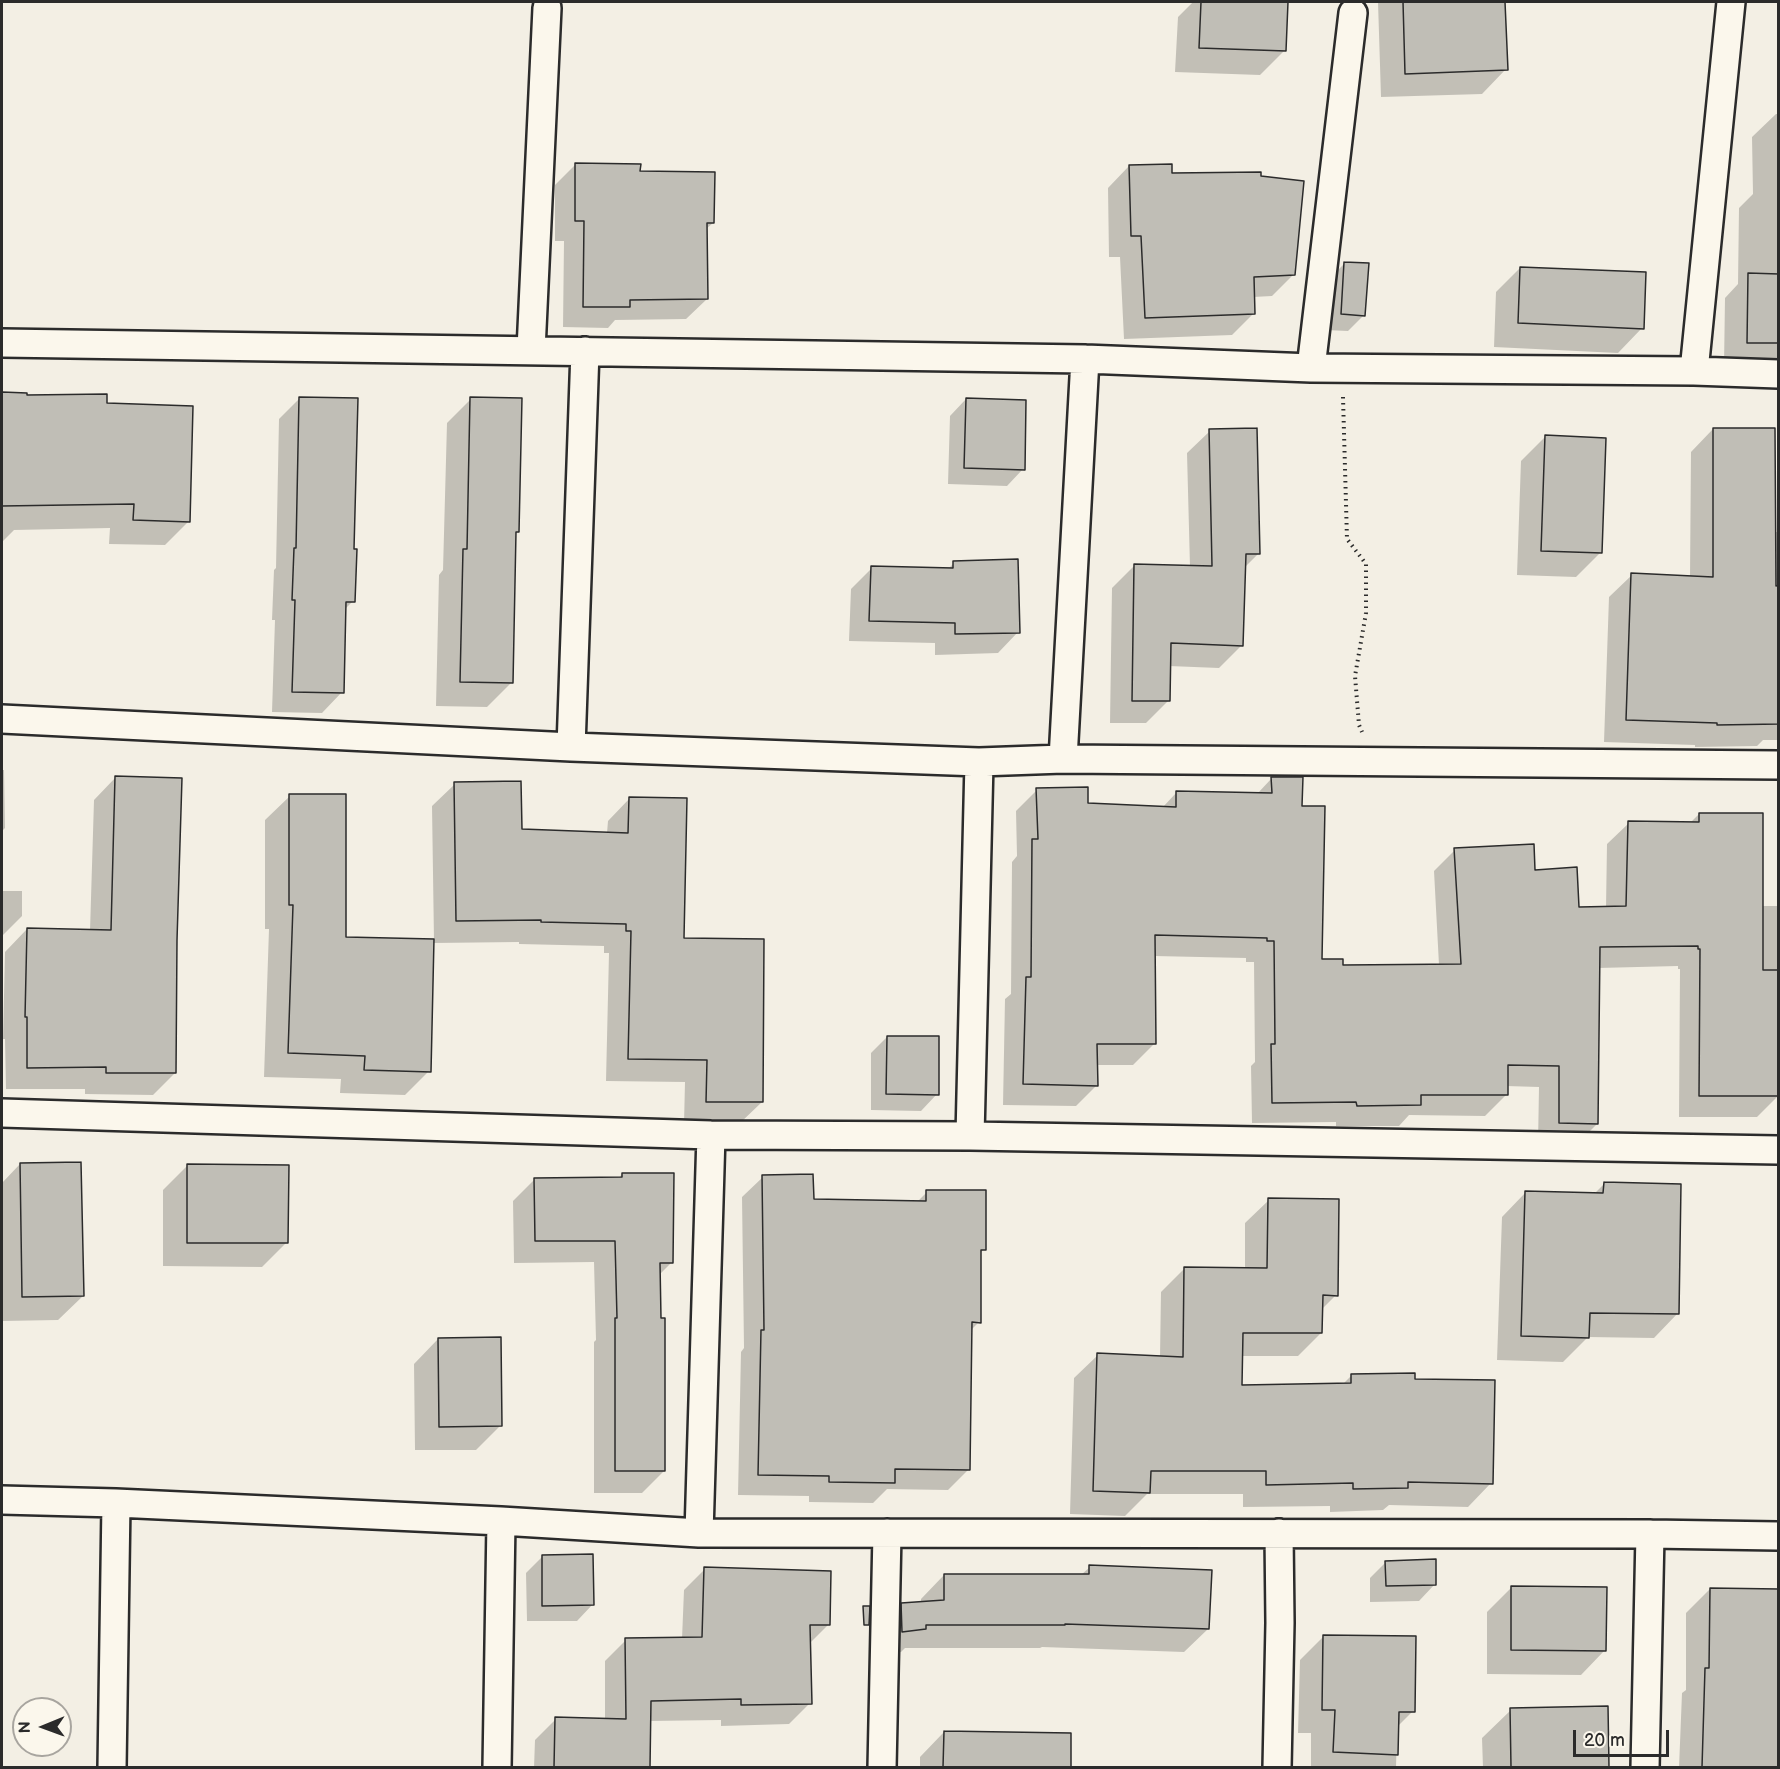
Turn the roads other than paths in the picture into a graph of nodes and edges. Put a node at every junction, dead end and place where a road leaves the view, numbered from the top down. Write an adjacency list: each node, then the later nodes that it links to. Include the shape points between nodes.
1 (1731, 2): 9 (street)
2 (547, 8): 5 (street)
3 (1353, 13): 8 (street)
4 (2, 343): 5 (street)
5 (531, 350): 6 (street)
6 (585, 351): 7 (street); 12 (street)
7 (1085, 359): 8 (street); 13 (street)
8 (1311, 368): 9 (street)
9 (1694, 372): 10 (street)
10 (1779, 374)
11 (2, 719): 12 (street)
12 (571, 747): 14 (street)
13 (1064, 759): 14 (street); 15 (street)
14 (979, 762): 18 (street)
15 (1779, 765)
16 (2, 1113): 17 (street)
17 (711, 1135): 18 (street); 23 (street)
18 (970, 1136): 19 (street)
19 (1779, 1150)
20 (2, 1500): 21 (street)
21 (116, 1503): 22 (street); 28 (street)
22 (501, 1521): 23 (street); 29 (street)
23 (699, 1533): 24 (street)
24 (887, 1533): 25 (street); 30 (street)
25 (1279, 1533): 26 (street); 31 (street)
26 (1650, 1534): 27 (street); 32 (street)
27 (1779, 1536)
28 (112, 1767)
29 (497, 1767)
30 (882, 1767)
31 (1276, 1767)
32 (1645, 1767)

